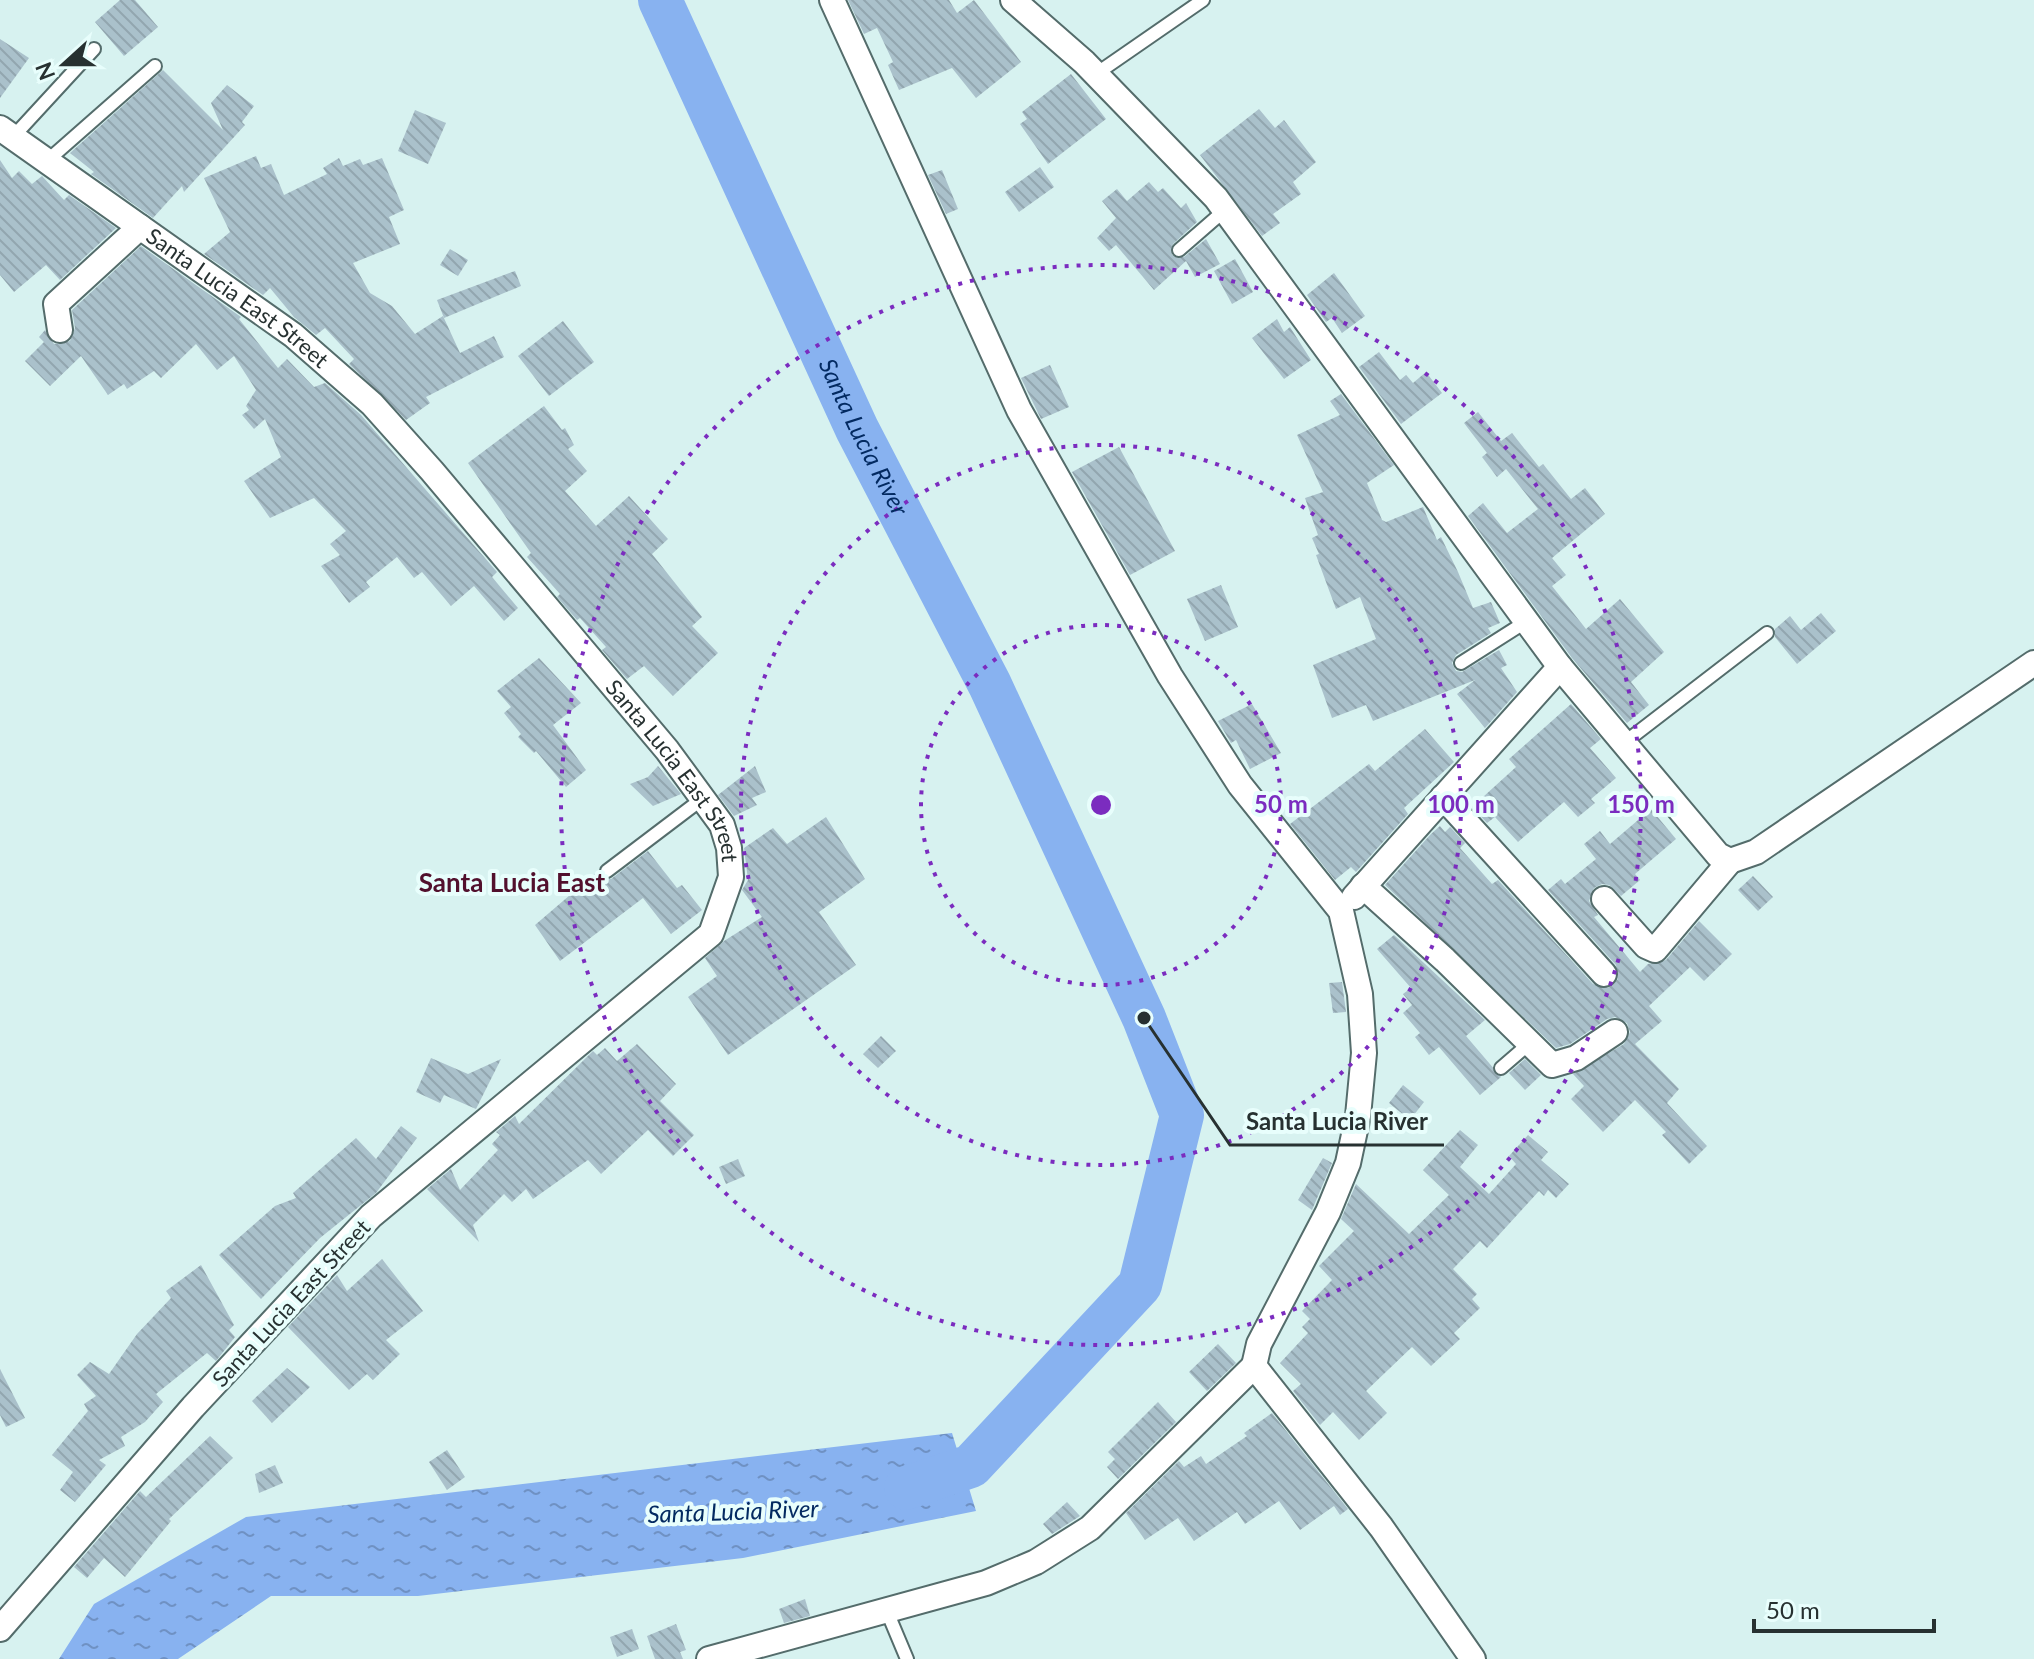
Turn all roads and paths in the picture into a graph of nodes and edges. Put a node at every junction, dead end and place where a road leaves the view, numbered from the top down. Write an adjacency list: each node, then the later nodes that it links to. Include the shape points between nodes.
1 (832, 0): 25 (street, via 1019,410 1170,676 1232,773)
2 (1013, 0): 6 (street)
3 (1203, 0): 6 (lane)
4 (94, 49): 7 (lane)
5 (155, 66): 8 (lane)
6 (1096, 74): 9 (street)
7 (6, 132): 8 (street, Santa Lucia East Street)
8 (47, 161): 10 (street, Santa Lucia East Street)
9 (1225, 210): 11 (lane); 13 (street)
10 (140, 227): 12 (street, via 56,304); 20 (street, Santa Lucia East Street, via 293,335 372,404)
11 (1179, 250)
12 (60, 330)
13 (1527, 621): 15 (lane); 17 (street)
14 (1767, 633): 18 (lane)
15 (1461, 663)
16 (2034, 663): 21 (street, via 1756,852)
17 (1560, 667): 18 (street); 19 (street)
18 (1624, 743): 21 (street, via 1710,846)
19 (1443, 797): 23 (street); 26 (street)
20 (702, 799): 22 (lane); 32 (street, Santa Lucia East Street, via 722,825 731,877 711,934 371,1216 193,1407)
21 (1730, 861): 24 (street, via 1655,950)
22 (607, 871)
23 (1363, 886): 25 (street); 28 (street)
24 (1604, 899)
25 (1341, 911): 30 (street, via 1360,994 1364,1053 1353,1148 1328,1212 1259,1344)
26 (1604, 974)
27 (1615, 1032): 28 (street, via 1560,1066 1552,1065)
28 (1530, 1043): 29 (lane)
29 (1501, 1068)
30 (1254, 1366): 31 (street, via 1080,1535 1007,1576); 35 (street, via 1381,1527)
31 (886, 1609): 33 (street); 34 (lane)
32 (0, 1629)
33 (709, 1659)
34 (907, 1659)
35 (1473, 1659)

